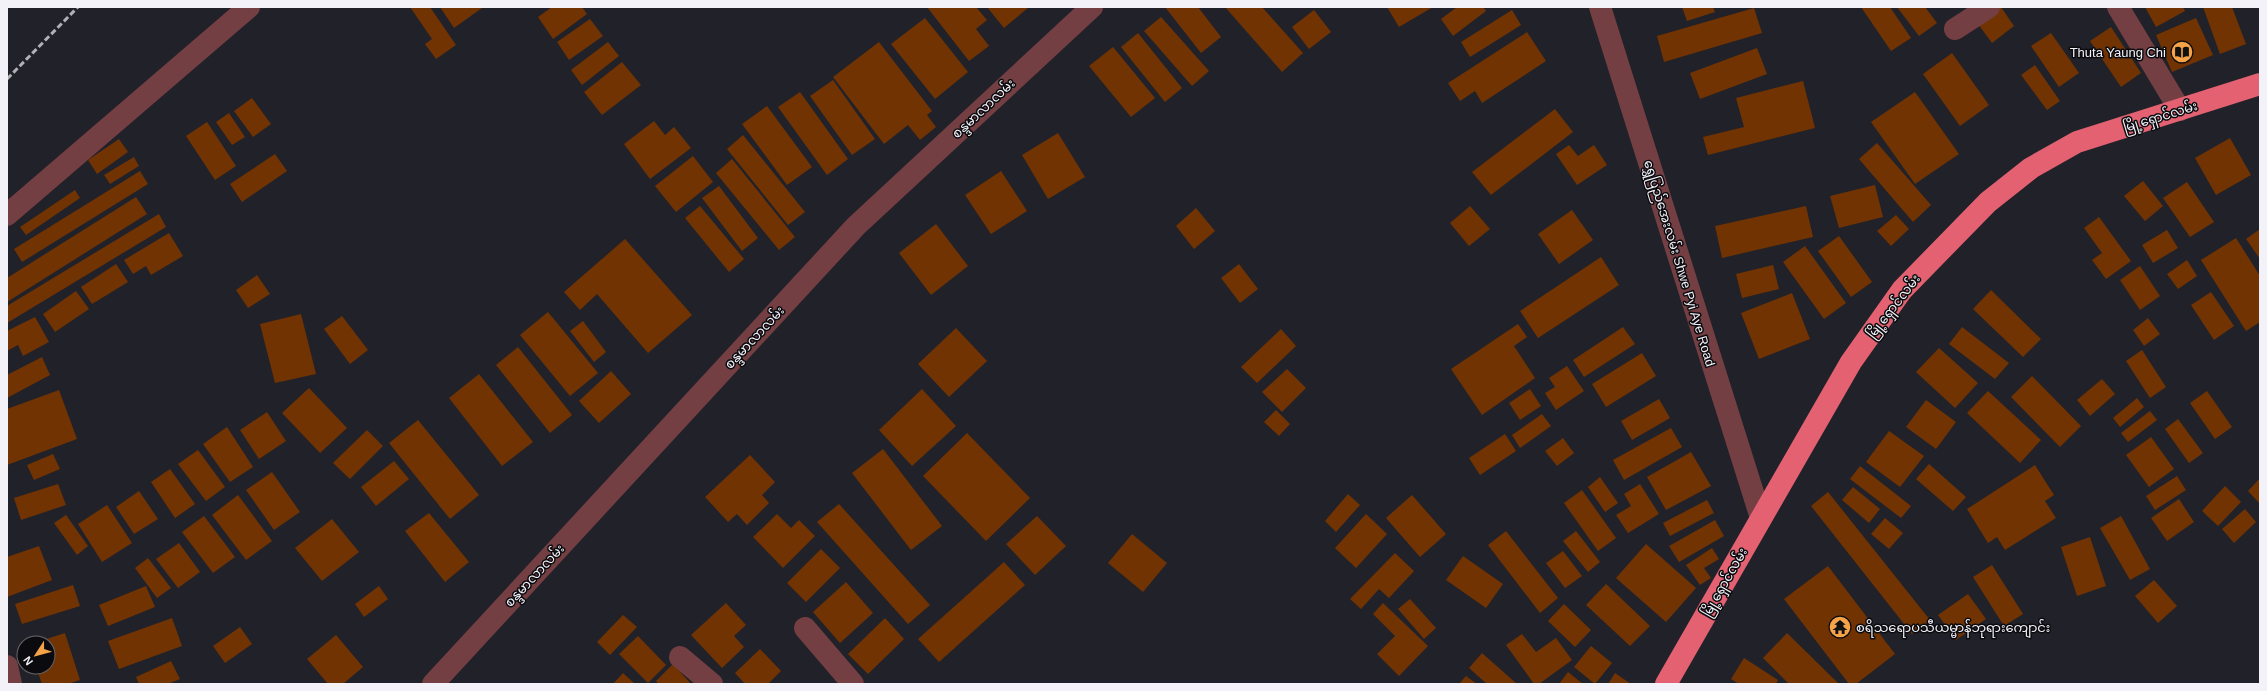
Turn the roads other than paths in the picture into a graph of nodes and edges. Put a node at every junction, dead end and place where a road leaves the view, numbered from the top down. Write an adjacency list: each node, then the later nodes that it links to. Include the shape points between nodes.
1 (249, 7): 9 (street)
2 (1092, 7): 15 (street, စန္ဒမာလာလမ်း, via 856,226)
3 (1600, 7): 10 (street, ရွှေပြည်အေးလမ်း Shwe Pyi Aye Road)
4 (1989, 7): 6 (street)
5 (2118, 7): 8 (street)
6 (1955, 29)
7 (2260, 84): 8 (highway, မြို့ရှောင်လမ်း)
8 (2180, 110): 10 (highway, မြို့ရှောင်လမ်း, via 2077,142 2031,168 1988,202 1898,296 1851,362)
9 (7, 214)
10 (1761, 518): 18 (highway, မြို့ရှောင်လမ်း)
11 (806, 628): 17 (street)
12 (680, 658): 16 (street)
13 (7, 666): 14 (street)
14 (11, 684)
15 (433, 684)
16 (712, 684)
17 (853, 684)
18 (1666, 684)

